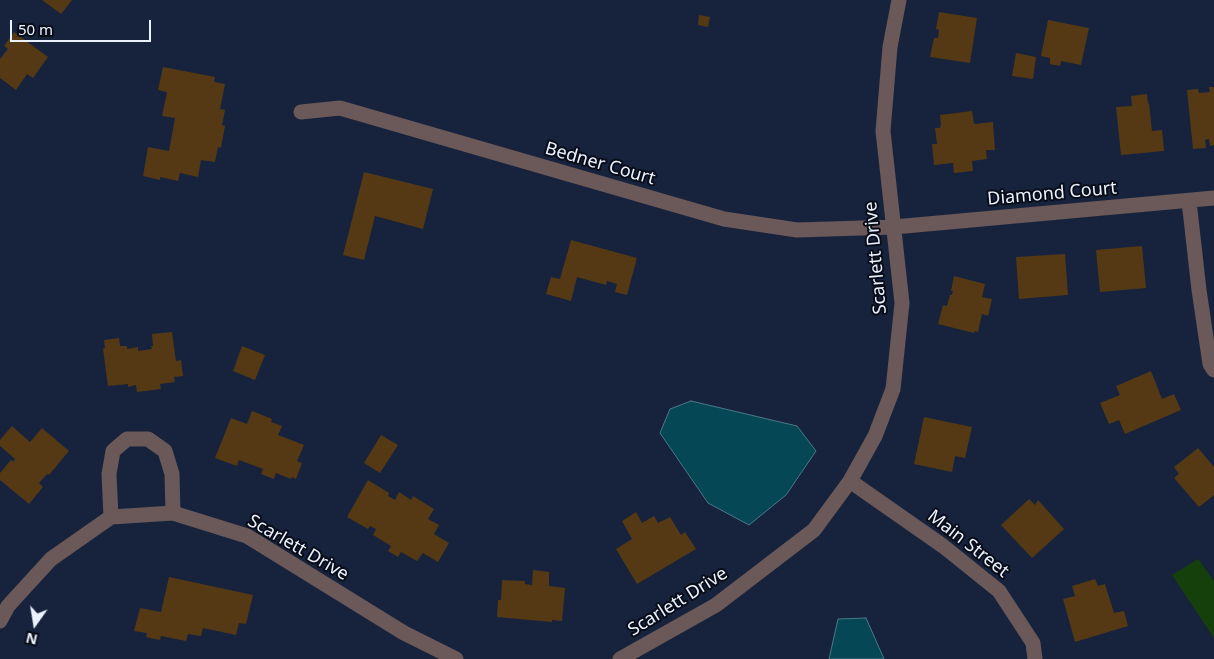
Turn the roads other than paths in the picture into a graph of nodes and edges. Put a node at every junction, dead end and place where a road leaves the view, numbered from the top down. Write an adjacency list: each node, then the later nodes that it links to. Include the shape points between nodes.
1 (899, 0): 5 (street, Scarlett Drive, via 890,46 883,130)
2 (301, 112): 5 (street, Bedner Court, via 340,108 724,219 797,230)
3 (1214, 198): 4 (street, Diamond Court)
4 (1189, 201): 5 (street, Diamond Court); 6 (street, via 1199,290 1210,364)
5 (894, 227): 7 (street, Scarlett Drive, via 902,303 893,389 875,436)
6 (1214, 370)
7 (850, 481): 12 (street, Scarlett Drive, via 814,530 716,605); 13 (street, Main Street, via 944,546 999,590 1033,643)
8 (173, 513): 9 (street, Scarlett Drive); 9 (street, via 172,474 165,451 148,439 127,439 113,451 109,474); 11 (street, Scarlett Drive, via 247,536 404,633)
9 (111, 518): 10 (street, Scarlett Drive, via 51,559 8,606)
10 (0, 621)
11 (456, 659)
12 (620, 659)
13 (1035, 659)

